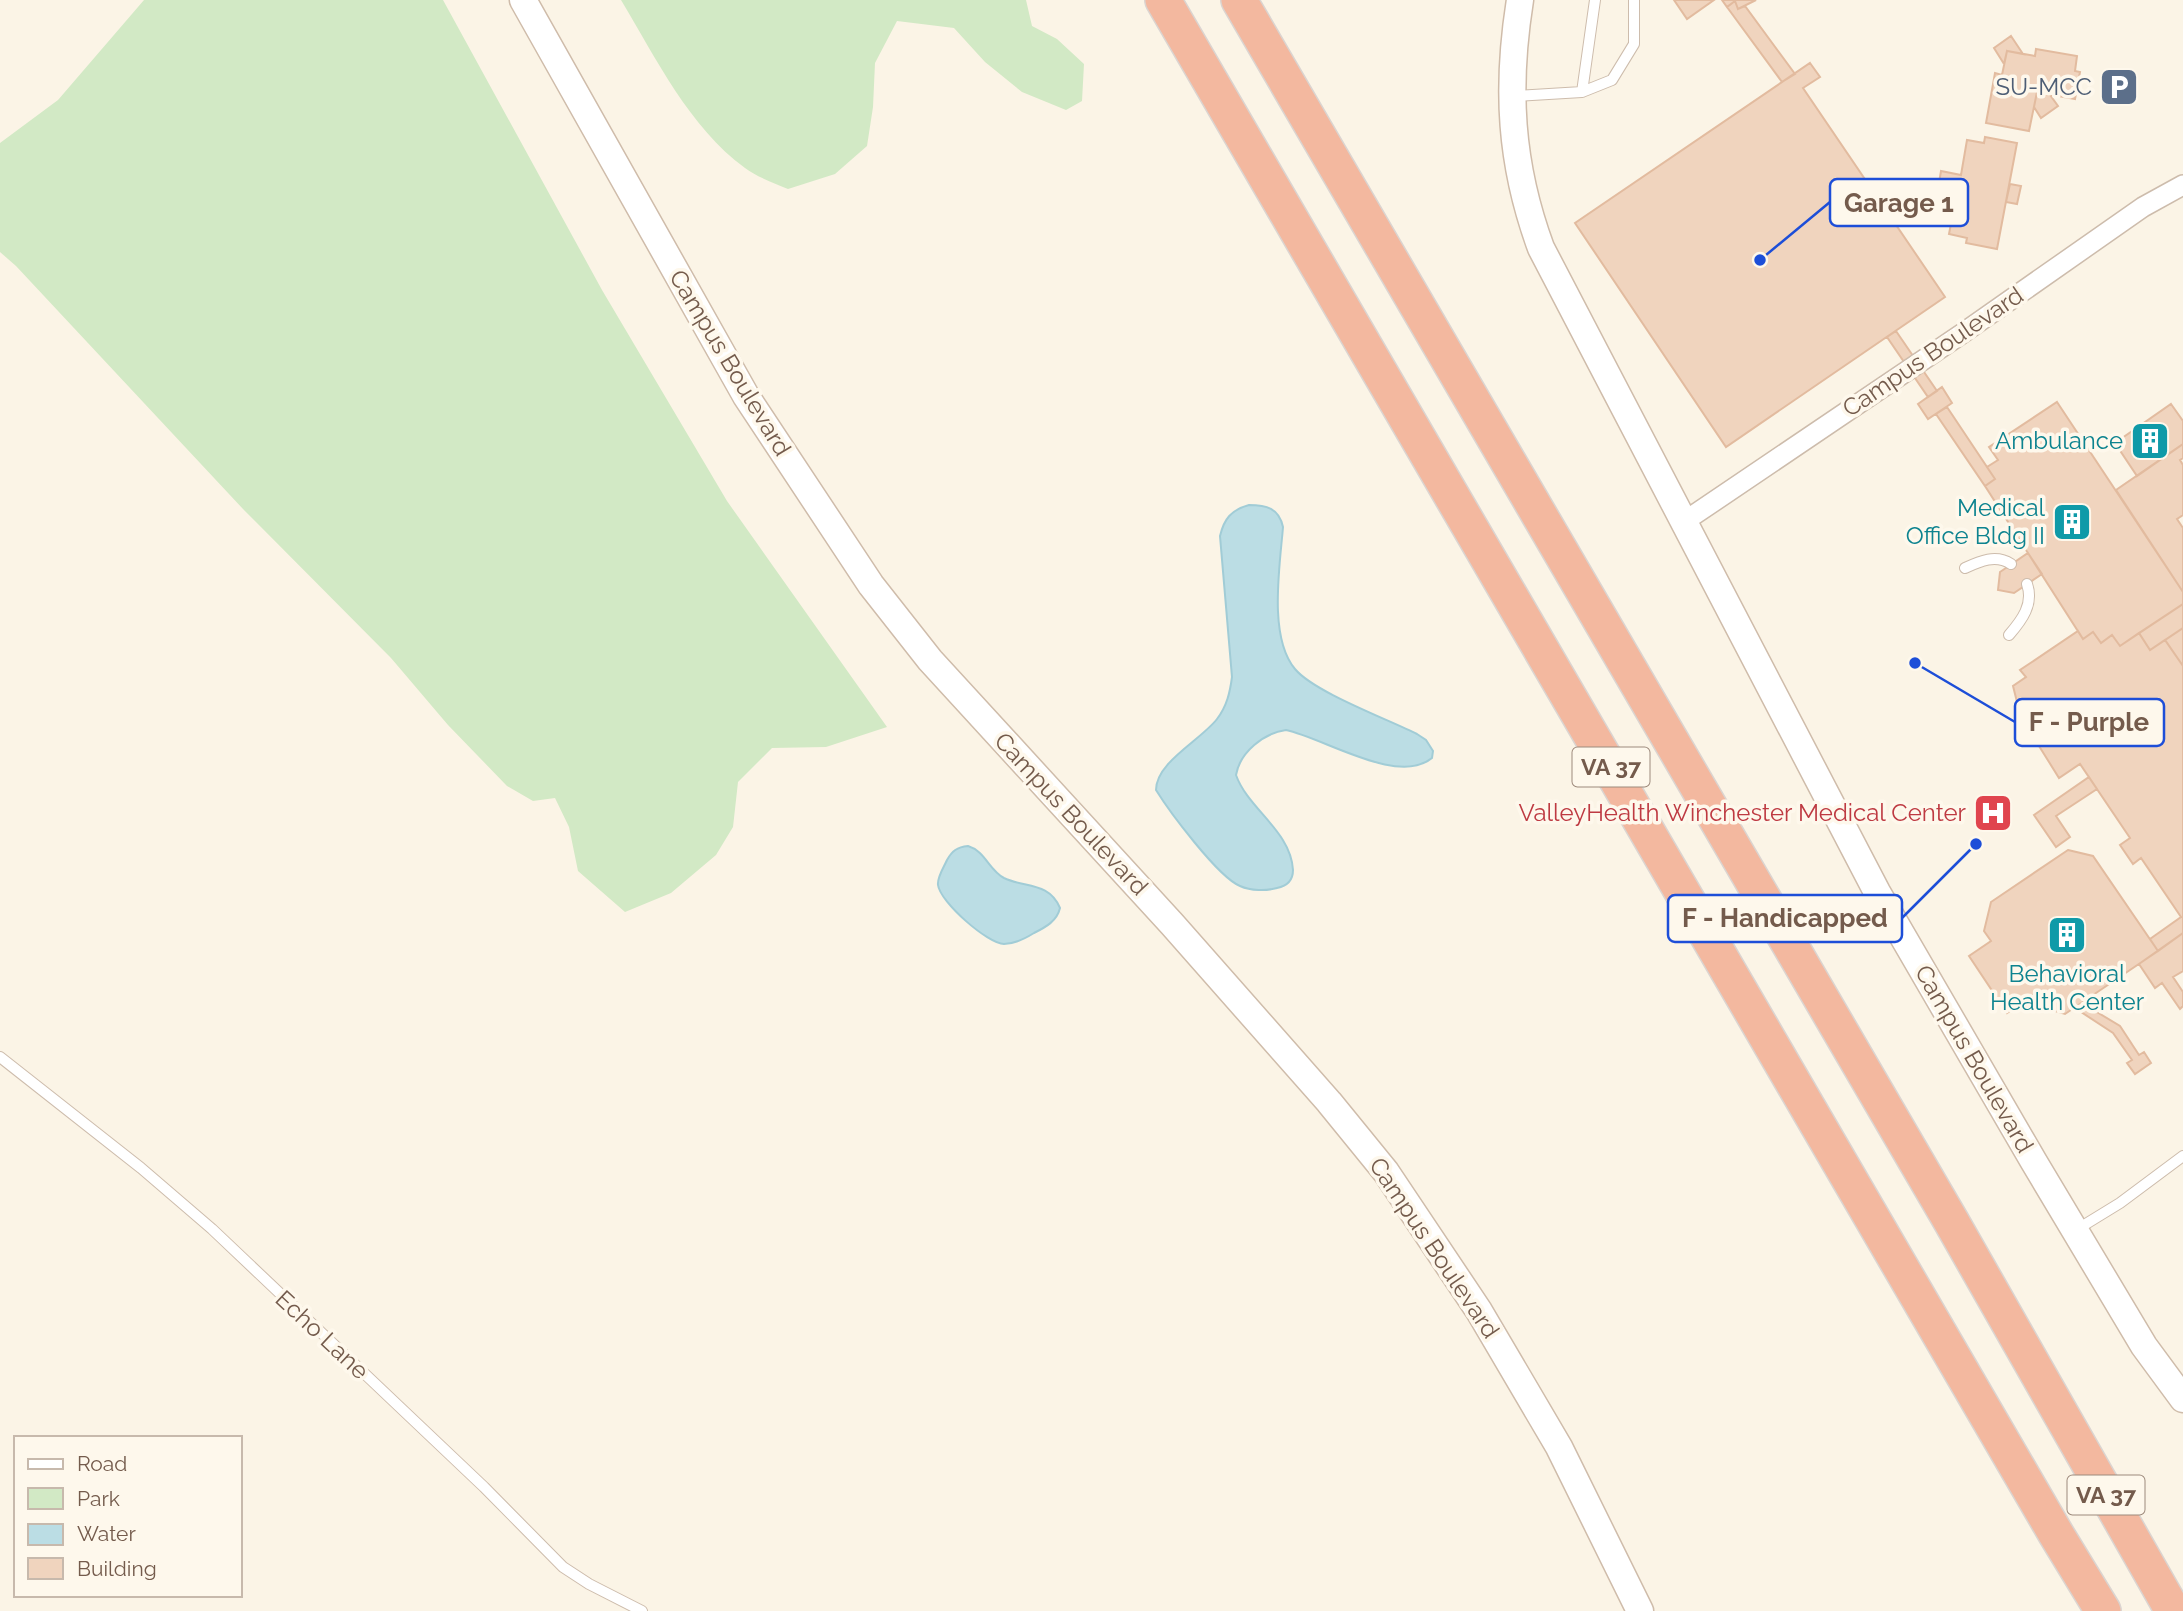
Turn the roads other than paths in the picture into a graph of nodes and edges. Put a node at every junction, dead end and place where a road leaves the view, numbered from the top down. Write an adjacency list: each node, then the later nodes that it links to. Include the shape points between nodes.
1 (523, 0): 23 (street, Campus Boulevard, via 746,396 871,585 930,660 1172,924 1385,1172 1479,1311 1559,1447)
2 (1163, 0): 20 (highway, VA 37)
3 (1239, 0): 18 (highway, VA 37)
4 (1520, 0): 8 (street, Campus Boulevard)
5 (1595, 0): 7 (lane)
6 (1634, 0): 7 (lane, via 1634,44 1612,80)
7 (1582, 92): 8 (lane)
8 (1511, 96): 10 (street, Campus Boulevard, via 1521,186 1541,248)
9 (2183, 185): 10 (street, Campus Boulevard, via 2143,207)
10 (1685, 521): 17 (street, Campus Boulevard, via 1877,892)
11 (2011, 565): 12 (lane, via 1986,559)
12 (1965, 568)
13 (2027, 584): 14 (lane, via 2029,601)
14 (2010, 635)
15 (0, 1057): 22 (lane, Echo Lane, via 212,1229 563,1567)
16 (2183, 1156): 17 (lane)
17 (2075, 1231): 19 (street, Campus Boulevard, via 2144,1346)
18 (2042, 1378): 21 (highway); 26 (highway, VA 37)
19 (2183, 1399)
20 (2056, 1534): 24 (highway); 25 (highway, VA 37)
21 (2183, 1583)
22 (642, 1611)
23 (1640, 1611)
24 (2098, 1611)
25 (2104, 1611)
26 (2173, 1611)

